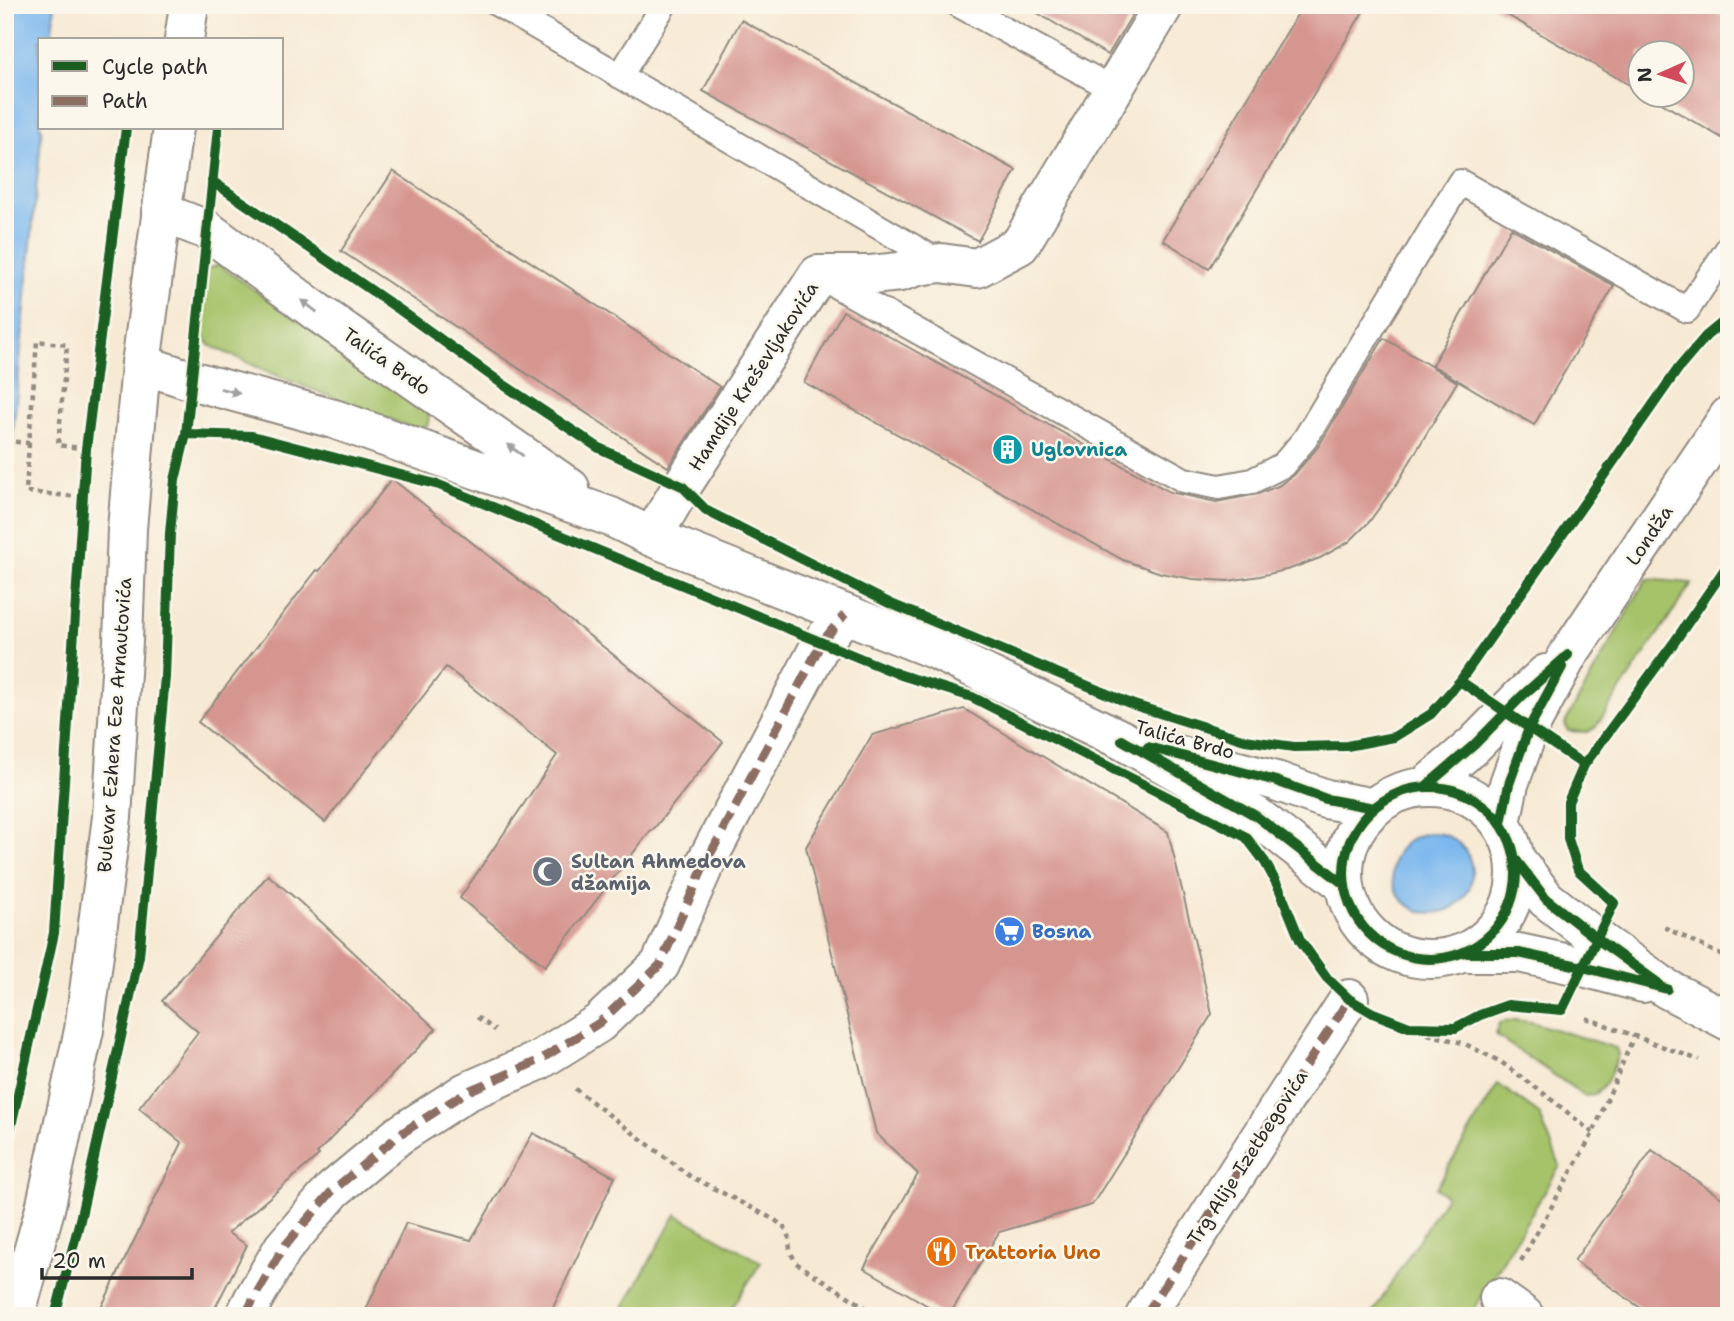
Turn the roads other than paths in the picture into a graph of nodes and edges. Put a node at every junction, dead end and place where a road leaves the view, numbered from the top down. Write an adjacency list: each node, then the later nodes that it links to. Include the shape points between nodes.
1 (188, 5): 6 (street)
2 (499, 5): 7 (lane)
3 (664, 5): 7 (lane)
4 (959, 5): 8 (lane)
5 (1164, 5): 8 (street, Hamdije Kreševljakovića)
6 (184, 38)
7 (620, 76): 12 (lane)
8 (1113, 89): 12 (street, Hamdije Kreševljakovića, via 1020,245 977,268)
9 (173, 130): 10 (street, Bulevar Ezhera Eze Arnautovića)
10 (161, 212): 14 (street, Bulevar Ezhera Eze Arnautovića); 16 (street, Talića Brdo, one-way to 10, via 207,230)
11 (1729, 247): 13 (lane, via 1687,310 1460,182 1305,439 1283,465 1252,481 1219,487 1184,480)
12 (941, 263): 13 (street, Hamdije Kreševljakovića, via 871,275)
13 (817, 275): 17 (street, Hamdije Kreševljakovića)
14 (141, 364): 16 (street, Talića Brdo, one-way to 16, via 334,419); 30 (street, Bulevar Ezhera Eze Arnautovića, via 111,817 84,1030 45,1209)
15 (1729, 416): 19 (street, Londža)
16 (611, 517): 17 (street, Talića Brdo)
17 (652, 537): 18 (street, Talića Brdo)
18 (845, 614): 20 (street, Talića Brdo, via 936,650); 31 (street, via 815,654 703,868 660,965 599,1023 538,1061 466,1092 399,1135 333,1190 283,1248)
19 (1568, 655): 21 (street, Londža); 23 (street, Londža, via 1529,728)
20 (1122, 740): 22 (street, Talića Brdo, via 1326,799); 25 (street, Talića Brdo, via 1256,816)
21 (1425, 787): 22 (street, via 1403,791); 23 (street, via 1468,795)
22 (1374, 808): 25 (street, via 1349,843)
23 (1501, 823): 24 (street)
24 (1516, 860): 26 (street, via 1516,887 1507,914 1491,936); 27 (street, via 1546,899)
25 (1344, 884): 26 (street, via 1359,922 1389,950 1427,960)
26 (1467, 953): 27 (street, via 1519,953)
27 (1667, 989): 29 (street)
28 (1349, 999): 32 (street, Trg Alije Izetbegovića)
29 (1729, 1021)
30 (15, 1316)
31 (245, 1316)
32 (1145, 1316)

